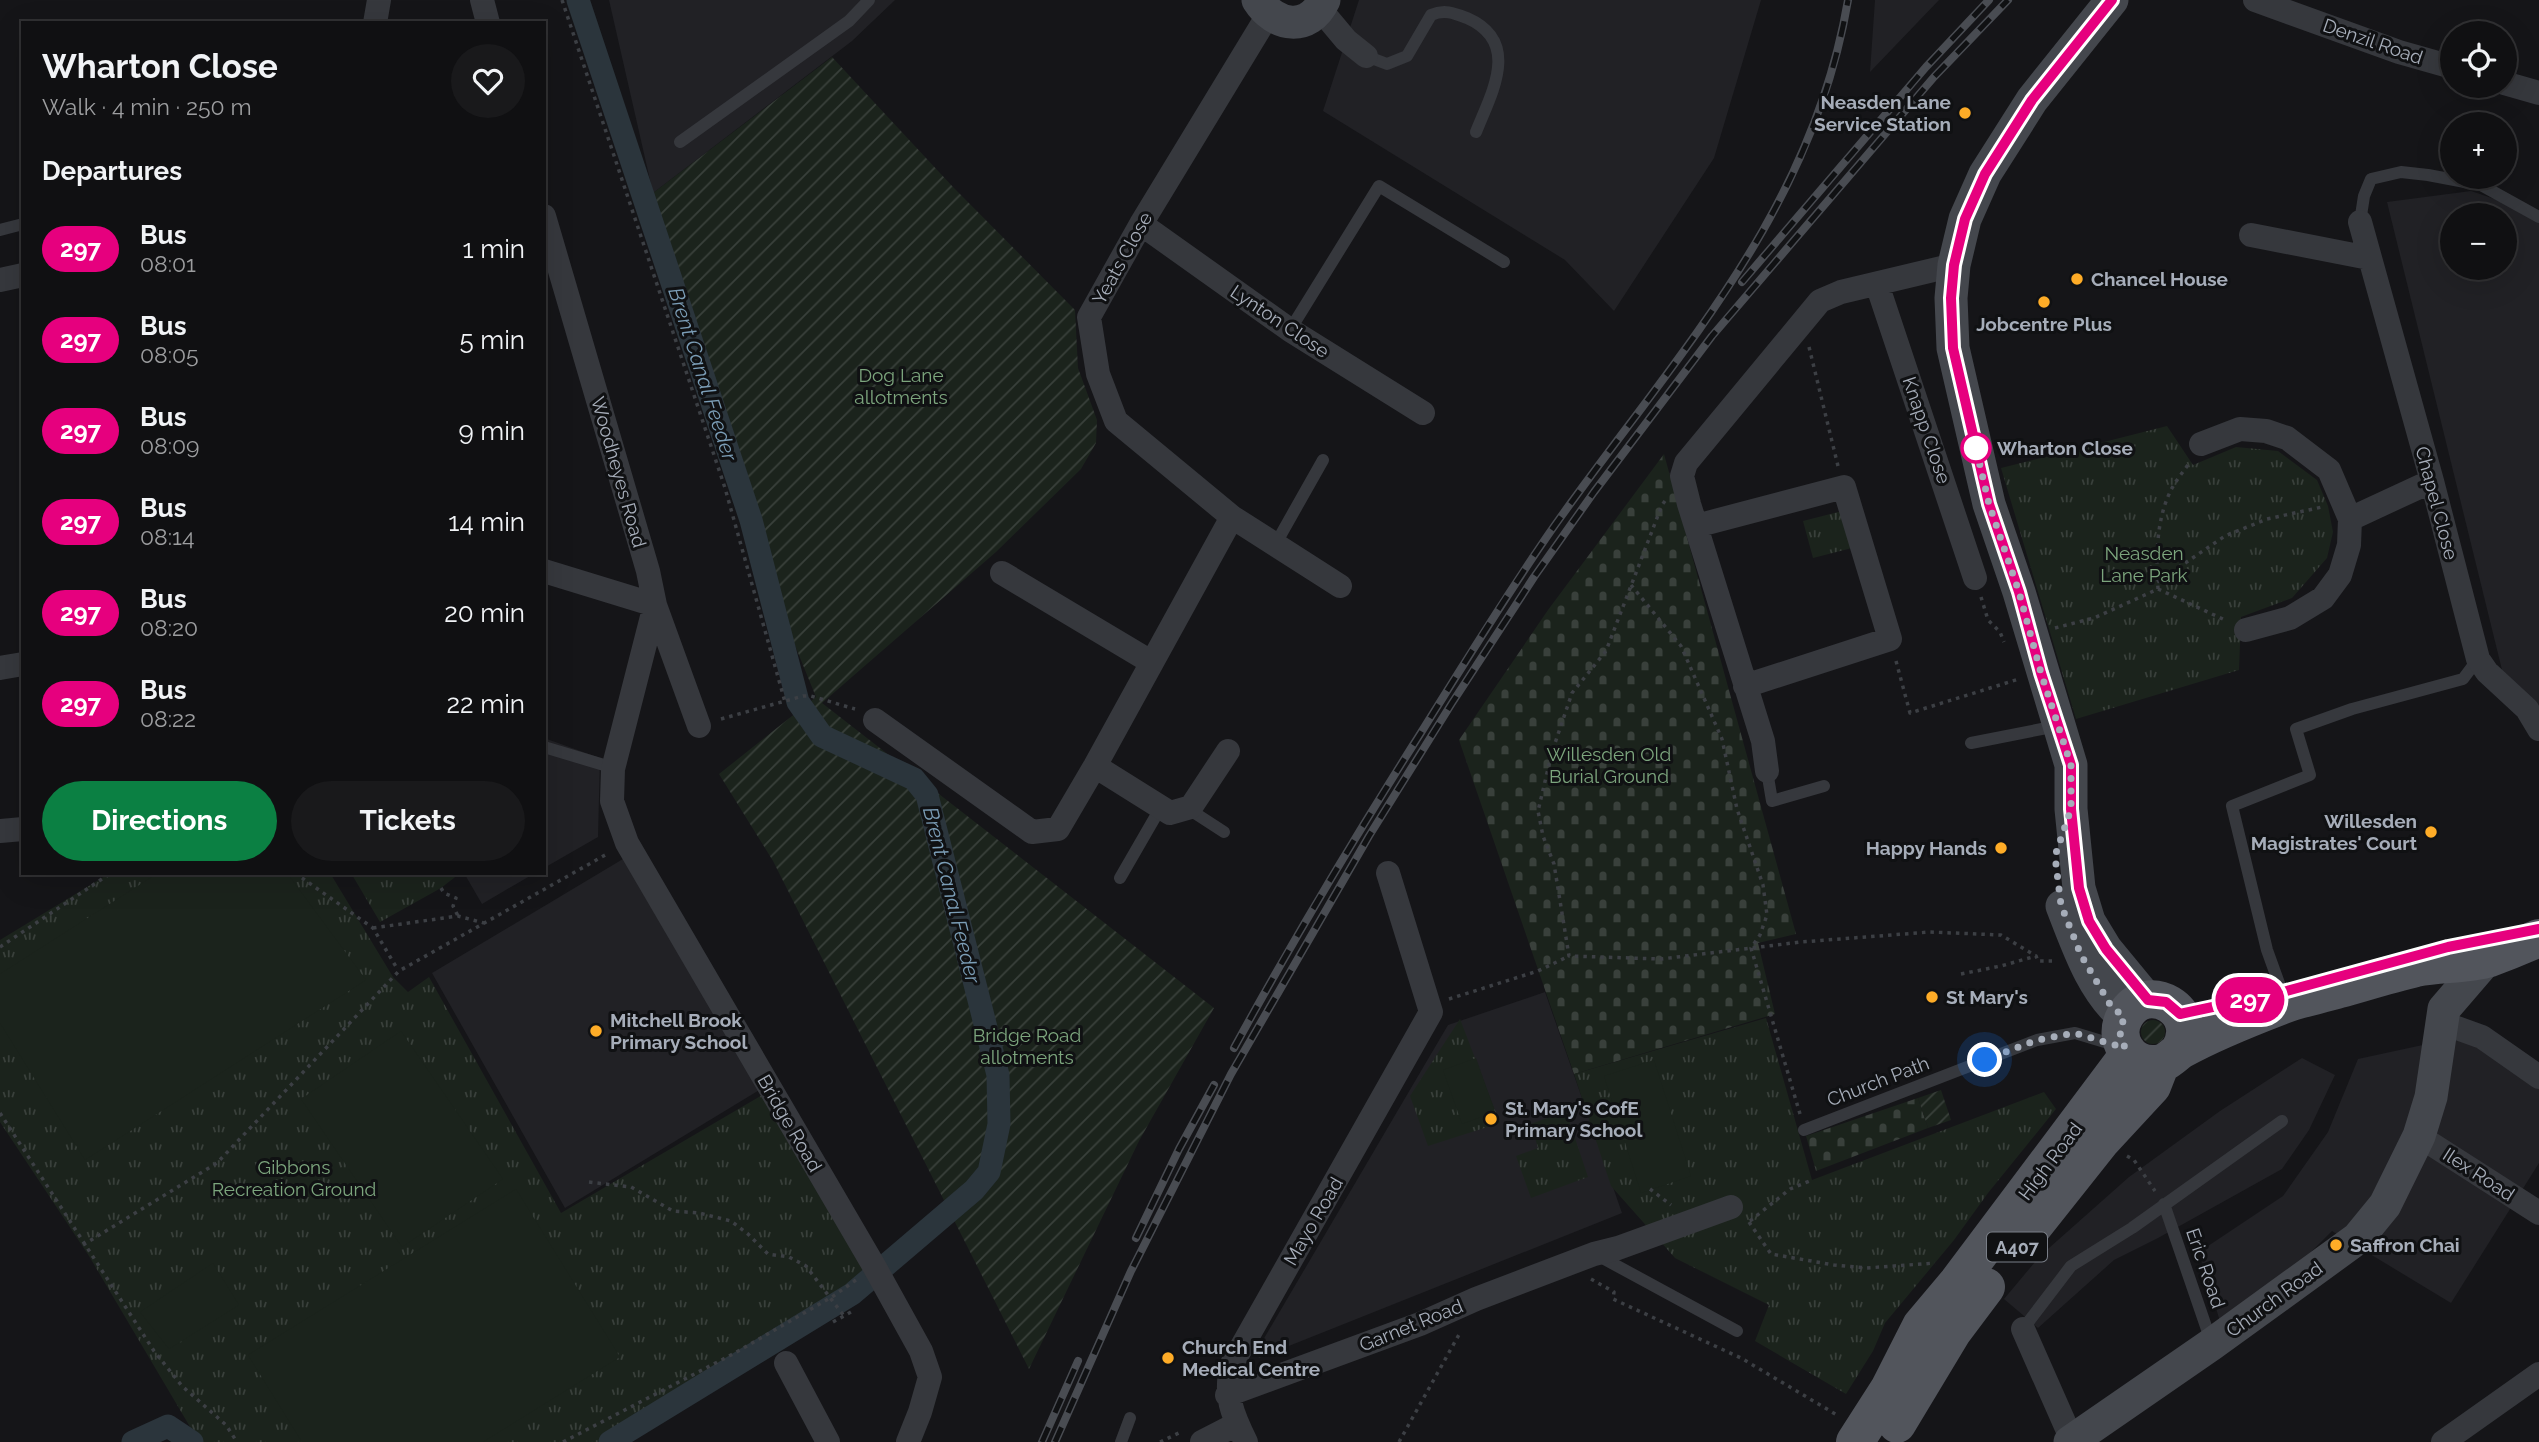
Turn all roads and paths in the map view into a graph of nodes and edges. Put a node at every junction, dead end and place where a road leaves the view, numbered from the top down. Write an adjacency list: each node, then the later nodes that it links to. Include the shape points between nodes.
1 (379, 0): 9 (street)
2 (482, 0): 10 (street)
3 (562, 0): 58 (path, via 725,488)
4 (869, 0): 16 (lane, via 849,21)
5 (2112, 0): 26 (main road, via 2032,100 1985,174 1965,219)
6 (2255, 0): 12 (street, Denzil Road)
7 (1322, 4): 8 (main road, via 1299,22 1280,20); 11 (street, via 1346,40)
8 (1263, 7): 20 (street, Yeats Close)
9 (375, 21)
10 (487, 21)
11 (1366, 56): 15 (lane, via 1387,64 1407,56 1431,15 1438,12 1472,20 1487,31 1499,57 1499,76)
12 (2440, 64)
13 (2517, 87): 14 (street)
14 (2539, 93)
15 (1476, 132)
16 (680, 142)
17 (2539, 217): 18 (lane, via 2481,185 2401,172 2371,179)
18 (2360, 222): 24 (street, Chapel Close)
19 (546, 223): 47 (street, Woodheyes Road)
20 (1141, 224): 29 (street, Lynton Close); 37 (street, Yeats Close, via 1089,317 1098,374 1116,421)
21 (21, 225): 22 (lane)
22 (0, 230)
23 (2251, 235): 24 (street)
24 (2369, 258): 34 (street, Chapel Close)
25 (1504, 262): 29 (lane, via 1378,186)
26 (1954, 265): 27 (street); 56 (main road, via 1953,348 1989,504 2019,592)
27 (1877, 284): 28 (street, via 1820,301); 42 (street, Knapp Close)
28 (1802, 322): 33 (street, via 1696,449); 35 (path)
29 (1290, 330): 30 (street, Lynton Close)
30 (1423, 413)
31 (2201, 444): 36 (street, via 2240,429 2287,438 2329,470); 43 (path, via 2168,500 2156,555)
32 (1323, 460): 39 (lane)
33 (1682, 476): 38 (street); 44 (path, via 1662,505)
34 (2432, 481): 36 (street); 52 (street, Chapel Close)
35 (1844, 487): 38 (street); 50 (street)
36 (2346, 511): 43 (path, via 2267,519 2225,536); 48 (street, via 2349,545 2340,575 2323,598 2290,618)
37 (1232, 517): 39 (street, Yeats Close); 53 (street)
38 (1696, 526): 57 (street)
39 (1275, 545): 45 (street, Yeats Close)
40 (546, 572): 47 (street)
41 (1002, 573): 53 (street)
42 (1975, 578): 51 (path, via 1988,620)
43 (2157, 582): 46 (path)
44 (1631, 585): 87 (path, via 1681,646 1722,739 1737,809 1763,885 1767,915); 88 (path, via 1606,651 1572,693 1538,811 1554,864)
45 (1340, 586)
46 (2158, 589): 48 (path); 49 (path, via 2094,618)
47 (655, 605): 60 (street, Woodheyes Road); 67 (street, Bridge Road)
48 (2246, 630)
49 (2045, 631)
50 (1890, 639): 56 (path, via 1910,713); 57 (street)
51 (2005, 644)
52 (2478, 659): 62 (street, Chapel Close, via 2527,709); 95 (lane, via 2462,679 2296,729 2310,775 2232,806 2267,950)
53 (1151, 662): 66 (street)
54 (21, 664): 55 (street)
55 (0, 668)
56 (2025, 673): 61 (main road)
57 (1745, 686): 68 (street)
58 (785, 702): 59 (path, via 803,696 848,705); 60 (path)
59 (875, 720): 66 (street, via 1032,832 1058,830)
60 (699, 726)
61 (2058, 726): 63 (lane); 98 (main road, via 2071,765 2071,809 2055,856 2061,905 2081,955 2111,1006)
62 (2539, 729)
63 (1971, 743)
64 (546, 748): 67 (lane)
65 (1228, 751): 71 (street)
66 (1095, 766): 70 (street)
67 (614, 768): 75 (street, Bridge Road, via 612,800)
68 (1768, 771): 69 (lane, via 1772,800)
69 (1824, 786)
70 (1161, 807): 71 (street, via 1170,813); 79 (lane)
71 (1187, 808): 74 (lane)
72 (21, 829): 73 (street)
73 (0, 831)
74 (1224, 832)
75 (627, 843): 82 (path); 112 (street, Bridge Road)
76 (1388, 873): 96 (street)
77 (108, 875): 86 (path)
78 (298, 875): 83 (path)
79 (1120, 878)
80 (441, 888): 81 (path, via 456,898 453,906)
81 (458, 916): 82 (path); 83 (path)
82 (484, 923): 93 (path)
83 (373, 928): 93 (path)
84 (2539, 929): 90 (main road, High Road / A407)
85 (2539, 938): 91 (main road, High Road / A407)
86 (0, 947)
87 (1751, 948): 88 (path, via 1661,959); 89 (path, via 1930,932 2001,935); 102 (path)
88 (1569, 956): 96 (path, via 1538,971)
89 (2036, 956): 92 (path, via 2038,961); 94 (path)
90 (2438, 959): 91 (main road, High Road / A407); 95 (main road, High Road / A407); 97 (main road)
91 (2487, 959): 97 (main road)
92 (2052, 961)
93 (399, 971): 109 (path, via 216,1163)
94 (1961, 974)
95 (2284, 998): 98 (main road, High Road / A407)
96 (1429, 1006): 124 (street, Mayo Road, via 1431,1012 1232,1364)
97 (2444, 1016): 99 (street); 103 (main road, Church Road, via 2431,1097)
98 (2149, 1035): 102 (lane, Church Path, via 2075,1033 2037,1040); 126 (main road, High Road / A407, via 1922,1326 1889,1389); 136 (main road, High Road / A407, via 2152,1086 2102,1140 1953,1331)
99 (2539, 1077)
100 (0, 1113): 109 (path)
101 (2282, 1121): 106 (lane)
102 (1804, 1130)
103 (2419, 1136): 107 (street, Ilex Road); 121 (main road, Church Road, via 2385,1205 2358,1238)
104 (2123, 1154): 106 (path, via 2134,1160)
105 (589, 1182): 114 (path, via 631,1187 673,1211 731,1221 768,1254 806,1266)
106 (2164, 1204): 119 (lane, via 2071,1266); 121 (lane, Eric Road)
107 (2539, 1213)
108 (1740, 1214): 110 (street, Garnet Road); 111 (path, via 1771,1254 1867,1268)
109 (83, 1244): 129 (path, via 181,1386 226,1425)
110 (1594, 1254): 120 (lane); 124 (street, Garnet Road)
111 (1940, 1265)
112 (874, 1266): 114 (path); 132 (street, Bridge Road, via 930,1377)
113 (1588, 1278): 126 (path, via 1614,1292 1613,1299 1741,1359)
114 (832, 1297): 116 (path); 130 (path)
115 (850, 1312): 116 (path)
116 (844, 1316): 117 (path)
117 (833, 1322)
118 (1463, 1328): 135 (path)
119 (2023, 1329): 128 (street)
120 (1737, 1331)
121 (2212, 1344): 128 (main road, Church Road)
122 (786, 1363): 131 (street)
123 (2539, 1374): 137 (street)
124 (1227, 1395): 127 (street)
125 (1129, 1418): 133 (lane)
126 (1850, 1430)
127 (1241, 1433): 134 (street)
128 (2071, 1441)
129 (237, 1442)
130 (563, 1442)
131 (828, 1442)
132 (908, 1442)
133 (1121, 1442)
134 (1202, 1442)
135 (1399, 1442)
136 (1886, 1442)
137 (2444, 1442)

